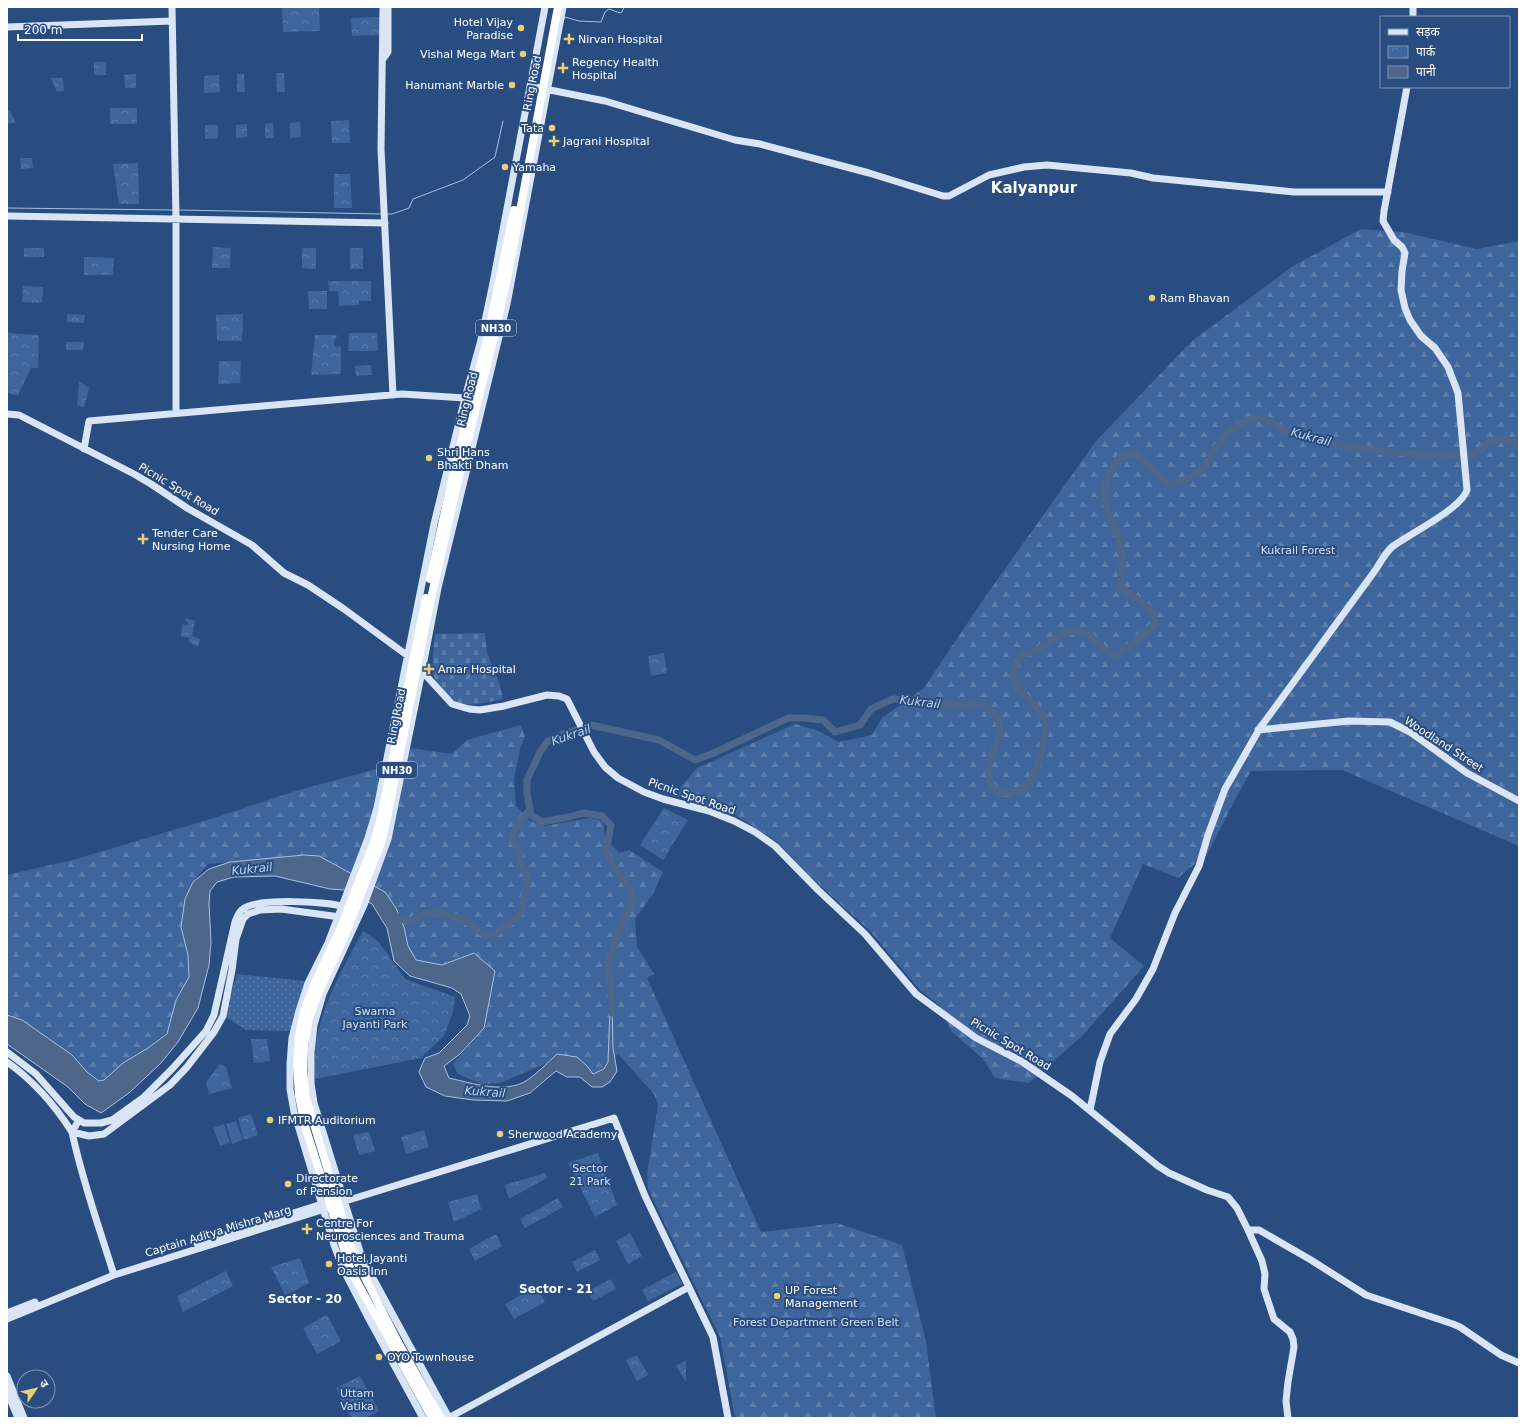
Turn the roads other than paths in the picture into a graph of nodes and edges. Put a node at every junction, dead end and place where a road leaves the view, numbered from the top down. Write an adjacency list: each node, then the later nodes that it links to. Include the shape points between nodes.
1 (172, 7): 8 (street)
2 (383, 7): 10 (street)
3 (388, 7): 10 (street, via 388,52)
4 (545, 7): 11 (street)
5 (552, 7): 11 (highway, Ring Road / NH30)
6 (558, 7): 11 (highway, Ring Road / NH30)
7 (563, 7): 11 (street)
8 (172, 21): 9 (street); 14 (street)
9 (7, 27)
10 (382, 59): 16 (street, via 381,146)
11 (539, 88): 13 (street, via 605,101 735,140 760,144 857,170 943,196 949,196 989,175 1047,165 1294,192); 18 (street, via 481,340); 22 (highway, Ring Road / NH30, via 496,299 455,466); 22 (street, via 507,304 438,588)
12 (1407, 88): 13 (street)
13 (1388, 192): 25 (street, via 1384,221 1394,240 1405,253 1401,290 1405,308 1421,336 1435,348 1448,367 1458,393 1467,490 1458,503 1392,547)
14 (176, 214): 15 (street); 16 (street); 19 (street)
15 (7, 216)
16 (385, 217): 17 (street)
17 (393, 395): 18 (street); 19 (street)
18 (465, 398): 22 (street, via 434,524)
19 (176, 413): 21 (street, via 89,421)
20 (7, 414): 21 (street, Picnic Spot Road, via 19,415)
21 (84, 449): 23 (street, Picnic Spot Road, via 151,484 252,545 284,573 308,585 344,609)
22 (418, 647): 23 (street); 24 (street); 27 (highway, Ring Road / NH30)
23 (408, 656): 24 (street, Picnic Spot Road); 27 (street, via 377,808 368,838)
24 (422, 672): 27 (street, via 388,839); 35 (street, Picnic Spot Road, via 452,704 469,709 498,707 547,695 567,699 594,752 618,778 644,792 734,821 775,846 865,934 916,994 976,1038 1021,1061)
25 (1258, 730): 26 (street, Woodland Street, via 1349,721 1390,722 1410,732 1467,773); 35 (street, via 1225,789 1198,866 1175,913 1153,969 1136,999 1110,1034 1100,1062)
26 (1519, 800)
27 (369, 864): 28 (street); 29 (street); 32 (highway, NH30)
28 (341, 906): 29 (street); 30 (street); 36 (street, via 272,902 242,909 235,922 216,1008 206,1031 144,1097 112,1120 93,1124)
29 (362, 908): 31 (street)
30 (337, 916): 31 (street); 37 (street, via 281,909 260,910 248,914 243,919 236,939 223,1016 187,1067 170,1085 104,1134 89,1136); 39 (street, via 301,1004 292,1038 290,1064 290,1089 294,1112)
31 (356, 923): 38 (street, via 323,994 314,1025 311,1052 314,1103)
32 (344, 929): 48 (highway, NH30, via 309,1018 303,1071 306,1098 354,1256 399,1344); 52 (highway, NH30, via 315,983 304,1011 297,1065 299,1096 305,1126 351,1271)
33 (7, 1052): 36 (street, via 36,1074)
34 (7, 1062): 37 (street, via 41,1090)
35 (1090, 1110): 40 (street, Picnic Spot Road, via 1169,1173 1228,1197)
36 (79, 1120): 37 (street)
37 (72, 1132): 41 (street)
38 (344, 1201): 39 (street, Captain Aditya Mishra Marg); 42 (street, via 614,1118 645,1196); 48 (street, via 362,1258)
39 (323, 1207): 41 (street, Captain Aditya Mishra Marg); 51 (street, via 344,1271)
40 (1248, 1230): 45 (street, via 1259,1230 1366,1295 1460,1327 1501,1354); 54 (street, Picnic Spot Road, via 1262,1261 1265,1274 1264,1289 1274,1319 1290,1332 1293,1339 1286,1402)
41 (113, 1273): 43 (street, Captain Aditya Mishra Marg); 44 (street, Captain Aditya Mishra Marg)
42 (689, 1286): 48 (street); 53 (street, via 713,1337)
43 (7, 1313)
44 (7, 1319)
45 (1519, 1362)
46 (7, 1376): 50 (street)
47 (7, 1392): 49 (street)
48 (447, 1417)
49 (18, 1418)
50 (24, 1418)
51 (423, 1418)
52 (432, 1418)
53 (728, 1418)
54 (1288, 1418)

